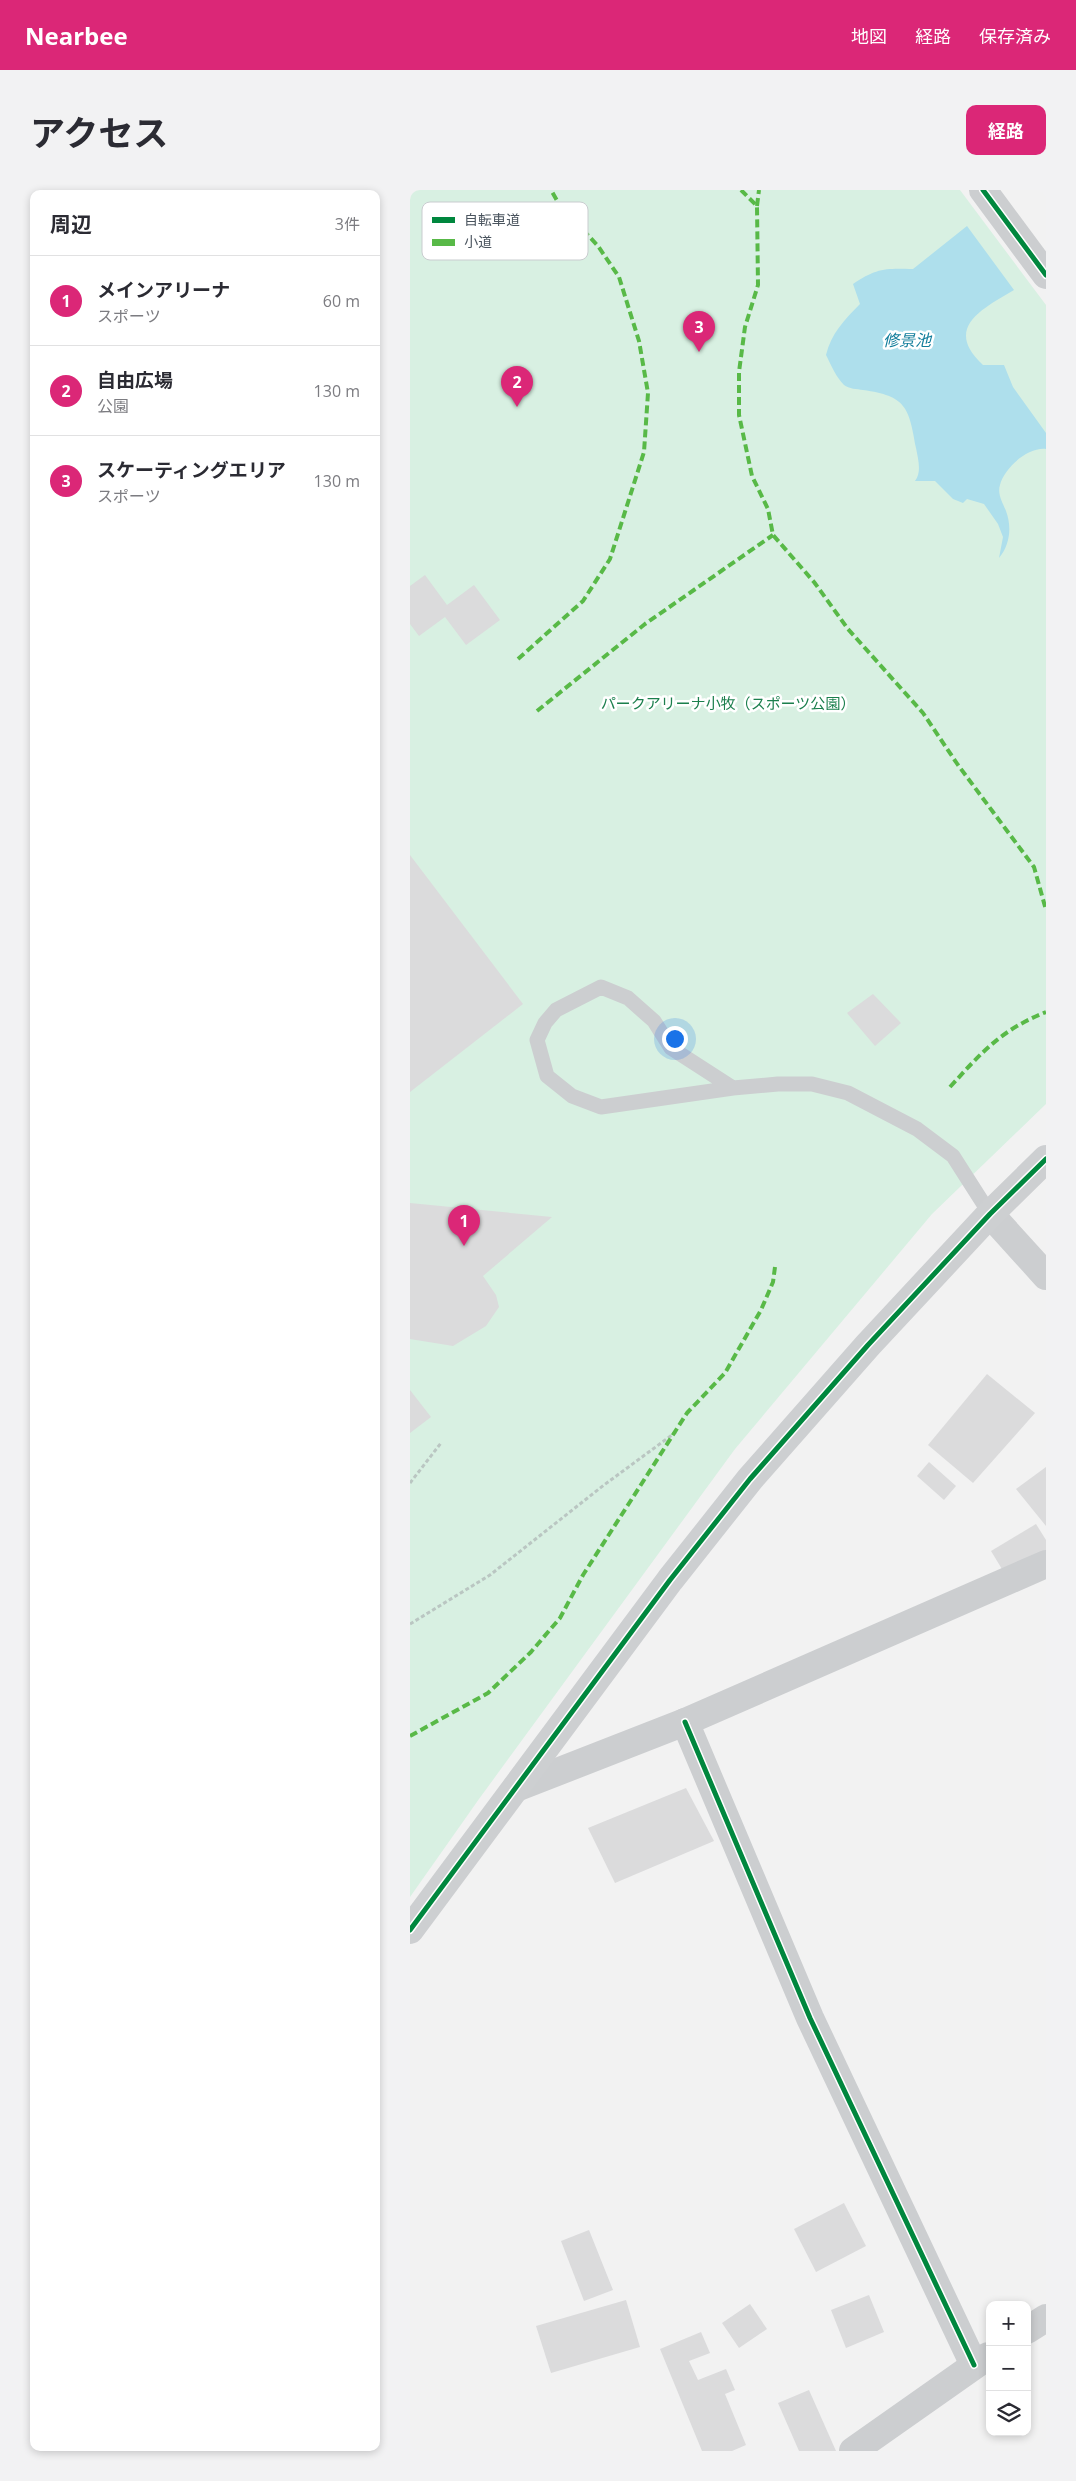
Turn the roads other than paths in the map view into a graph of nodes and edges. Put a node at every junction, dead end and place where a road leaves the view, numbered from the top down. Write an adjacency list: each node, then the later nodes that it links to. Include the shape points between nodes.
1 (983, 190): 2 (street)
2 (1046, 275)
3 (733, 1088): 3 (lane, via 602,1107 572,1096 547,1076 537,1040 556,1010 601,987 628,998 654,1021 671,1048); 5 (lane, via 812,1084 848,1093 873,1105 917,1129 953,1156)
4 (1046, 1159): 5 (street)
5 (990, 1214): 6 (street); 9 (street, via 750,1479 670,1580)
6 (1046, 1274)
7 (1046, 1564): 8 (street)
8 (685, 1722): 9 (street); 13 (street, via 810,2018)
9 (516, 1788): 10 (street)
10 (410, 1930)
11 (1046, 2318): 12 (street)
12 (1031, 2327)
13 (982, 2360): 14 (street)
14 (853, 2451)

